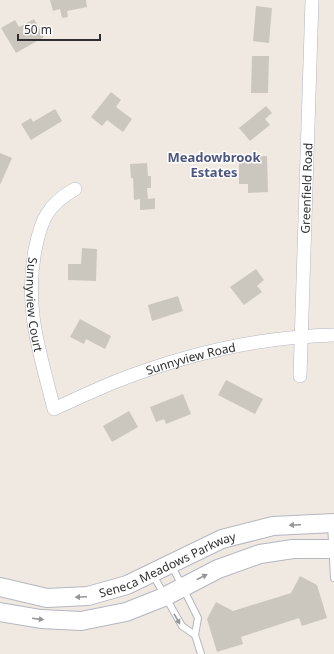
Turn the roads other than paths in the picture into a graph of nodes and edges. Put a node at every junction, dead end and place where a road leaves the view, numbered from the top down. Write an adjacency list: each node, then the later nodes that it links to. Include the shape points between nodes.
1 (312, 0): 4 (street, Greenfield Road)
2 (75, 189): 6 (street, Sunnyview Court, via 62,197 48,212 40,228 31,270 30,298 33,325)
3 (334, 335): 4 (street, Sunnyview Road)
4 (301, 336): 5 (street, Greenfield Road); 6 (street, Sunnyview Road, via 239,345 166,364 113,383)
5 (300, 376)
6 (54, 409)
7 (332, 523): 8 (lane); 9 (street, Seneca Meadows Parkway, one-way to 9, via 273,526 222,539)
8 (333, 549): 11 (lane); 13 (street, Seneca Meadows Parkway, one-way to 8, via 218,569 260,554 293,549)
9 (172, 564): 10 (street, Seneca Meadows Parkway); 13 (lane)
10 (152, 573): 12 (street, Seneca Meadows Parkway, one-way to 12, via 127,585 88,596 47,598); 14 (lane)
11 (334, 578)
12 (0, 587)
13 (183, 587): 14 (street, Seneca Meadows Parkway); 16 (lane, via 198,618)
14 (164, 597): 15 (street, Seneca Meadows Parkway, one-way to 14, via 41,619 81,621 126,612); 16 (lane, one-way to 16, via 182,626)
15 (0, 612)
16 (195, 635): 17 (lane)
17 (201, 654)

